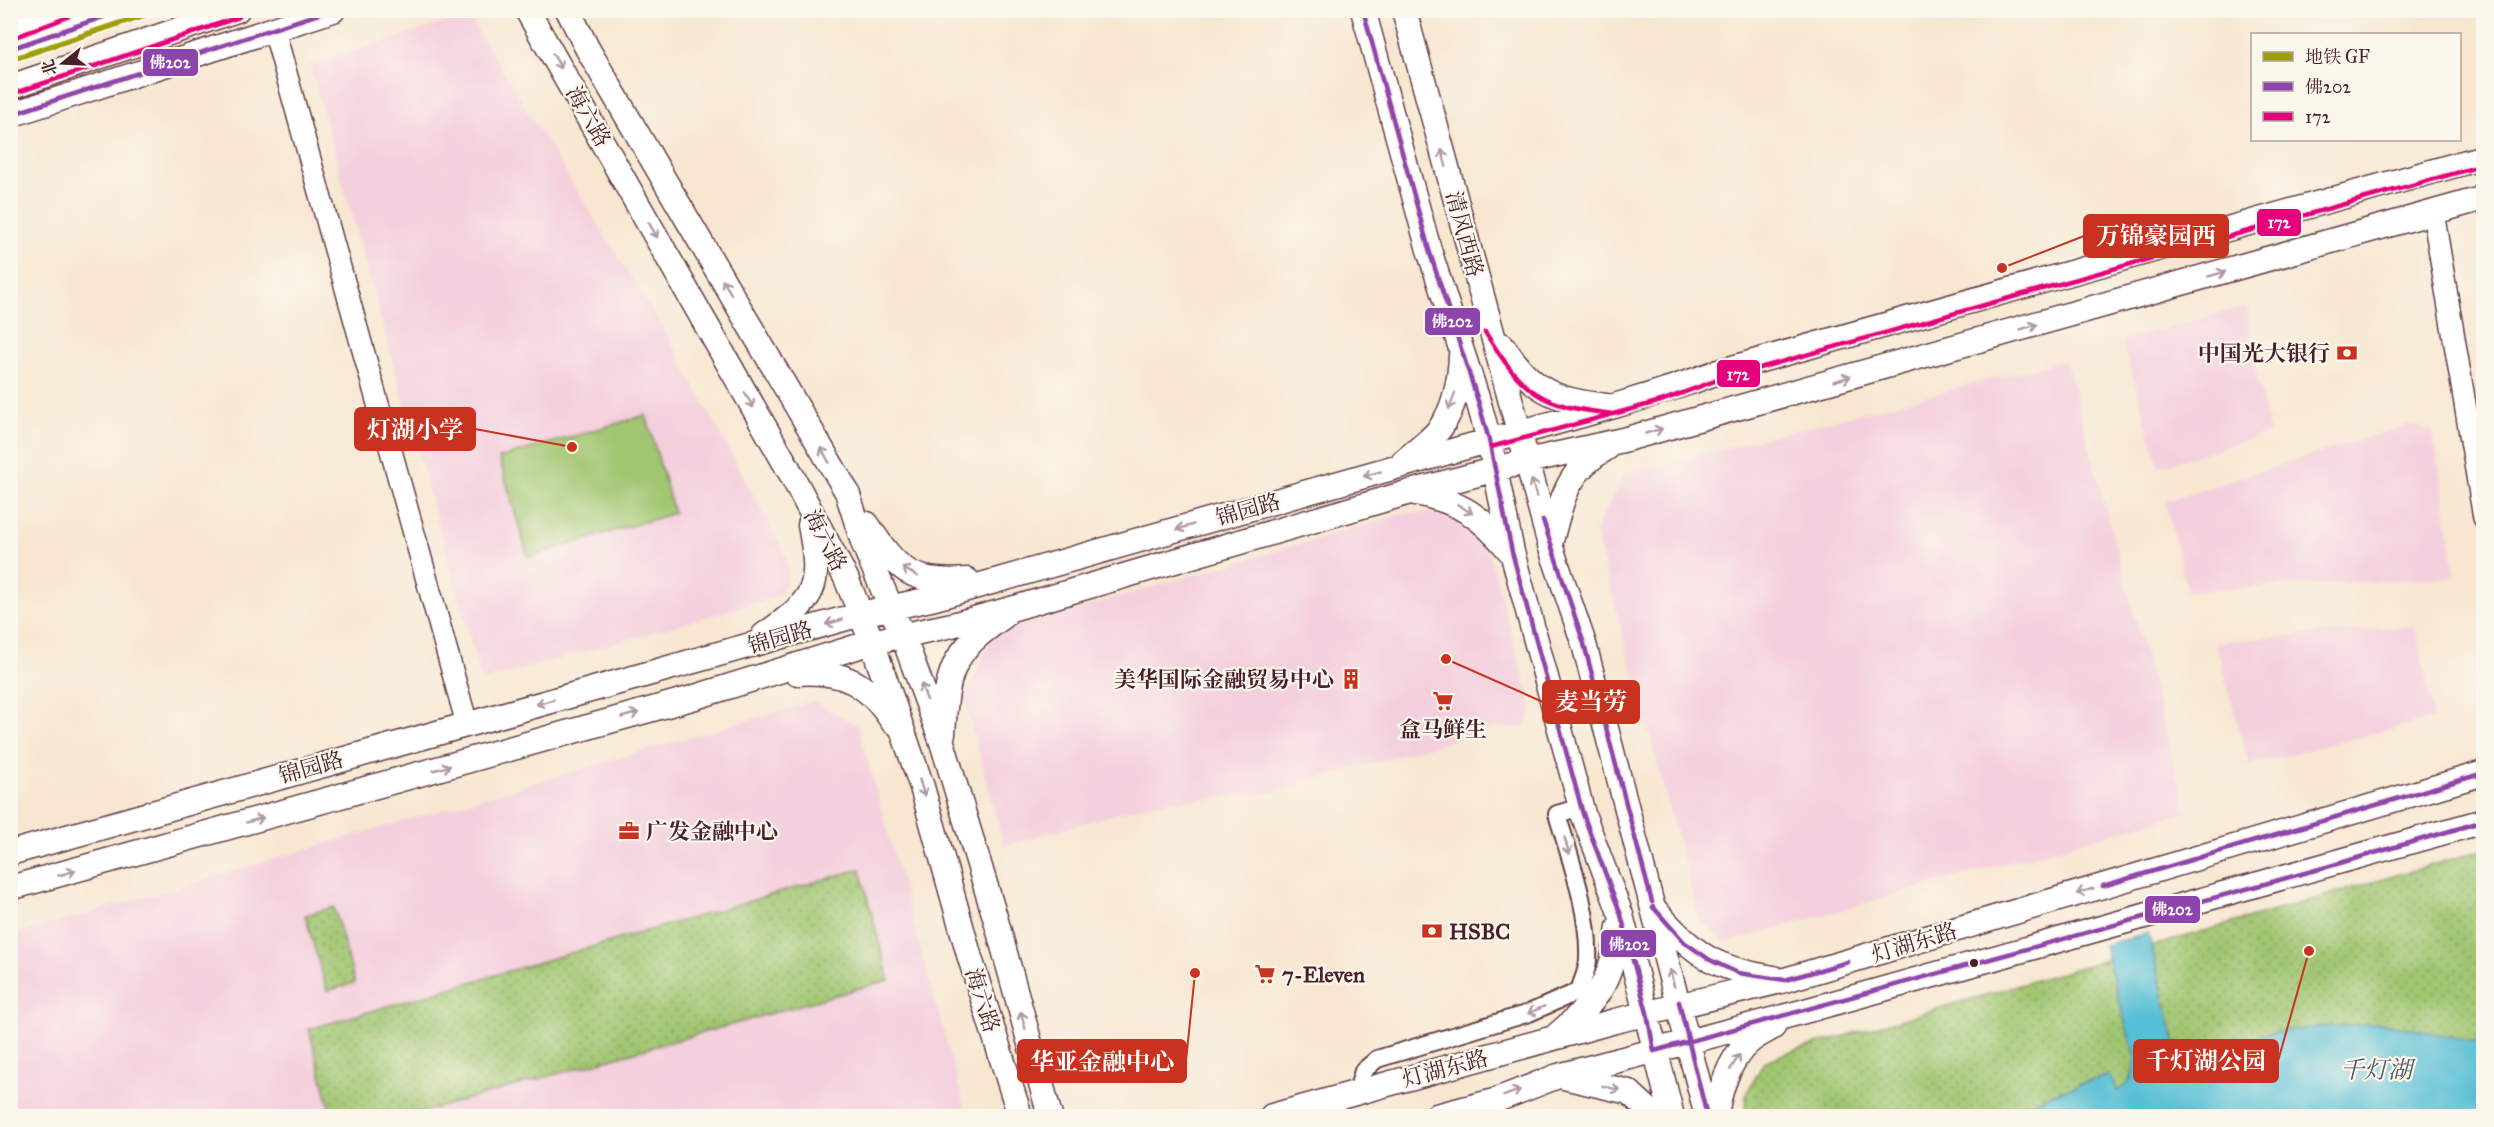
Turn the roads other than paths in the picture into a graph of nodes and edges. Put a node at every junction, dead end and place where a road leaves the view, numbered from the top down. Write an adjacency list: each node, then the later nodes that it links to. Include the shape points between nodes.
1 (124, 10): 11 (main road)
2 (237, 10): 12 (main road)
3 (333, 10): 9 (main road)
4 (527, 10): 28 (main road, 海六路, one-way to 28)
5 (568, 10): 26 (main road, 海六路, one-way to 5)
6 (1363, 10): 18 (main road, 清风西路, via 1429,250)
7 (1404, 10): 17 (main road, 清风西路, one-way to 7)
8 (70, 11): 10 (main road)
9 (274, 30): 13 (main road); 40 (street)
10 (10, 31)
11 (10, 49)
12 (10, 87)
13 (10, 115)
14 (2484, 157): 19 (main road, 锦园路, via 1718,372)
15 (2484, 198): 16 (main road)
16 (2433, 212): 22 (main road, one-way to 16); 29 (street)
17 (1491, 328): 19 (main road, via 1518,369 1538,388 1581,403); 20 (main road, 清风西路)
18 (1461, 344): 21 (main road, 清风西路); 24 (main road, one-way to 24, via 1461,372 1441,427)
19 (1614, 407): 20 (main road, 锦园路)
20 (1519, 433): 21 (main road, 锦园路); 23 (main road, 清风西路)
21 (1489, 440): 24 (main road, 锦园路); 25 (main road, 清风西路)
22 (1623, 440): 23 (main road, 锦园路); 30 (main road, via 1580,466 1567,485)
23 (1527, 461): 25 (main road, 锦园路); 30 (main road, 清风西路, one-way to 23)
24 (1398, 466): 32 (main road, 锦园路, one-way to 32)
25 (1495, 471): 27 (main road, 锦园路); 31 (main road, 清风西路)
26 (847, 492): 32 (main road, one-way to 26, via 942,582 907,572 888,556); 34 (main road, 海六路)
27 (1410, 492): 31 (main road, one-way to 31, via 1464,507 1491,528); 33 (main road, 锦园路)
28 (806, 502): 35 (main road, 海六路); 38 (main road, via 816,556 816,578 809,598 794,615)
29 (2484, 518)
30 (1550, 545): 48 (main road, 清风西路, via 1584,644)
31 (1512, 552): 44 (main road, 清风西路)
32 (1008, 577): 34 (main road, 锦园路)
33 (1018, 607): 36 (main road, 锦园路); 41 (main road, via 981,632 954,663 948,680)
34 (892, 609): 35 (main road, 锦园路); 36 (main road, 海六路)
35 (861, 614): 37 (main road, 海六路); 38 (main road, 锦园路, one-way to 38)
36 (903, 636): 37 (main road, 锦园路); 41 (main road, 海六路, one-way to 36)
37 (872, 642): 39 (main road, 锦园路); 42 (main road, 海六路)
38 (751, 645): 40 (main road, 锦园路, one-way to 40)
39 (762, 676): 42 (main road, via 823,672 847,678 869,692); 47 (main road, 锦园路, one-way to 39)
40 (467, 724): 46 (main road, 锦园路)
41 (942, 742): 57 (main road, 海六路, one-way to 41)
42 (908, 746): 59 (main road, 海六路, one-way to 59)
43 (2484, 773): 50 (main road, 灯湖东路, one-way to 50)
44 (1581, 807): 49 (main road, 清风西路); 60 (street, one-way to 60, via 1557,814 1584,920 1588,961 1579,991 1529,1013 1377,1059 1363,1071)
45 (2484, 821): 53 (main road, 灯湖东路)
46 (10, 853)
47 (10, 888)
48 (1653, 907): 50 (main road, via 1684,942 1710,960 1738,973); 51 (main road, 清风西路, one-way to 48)
49 (1621, 915): 52 (main road, 清风西路); 54 (main road, via 1616,956 1607,978 1585,1011)
50 (1785, 980): 51 (main road, 灯湖东路)
51 (1679, 1005): 52 (main road, 灯湖东路); 55 (main road, 清风西路)
52 (1647, 1013): 54 (main road, 灯湖东路); 56 (main road, 清风西路)
53 (1794, 1014): 55 (main road, 灯湖东路); 70 (main road, one-way to 53, via 1726,1078 1748,1043)
54 (1550, 1041): 60 (main road, 灯湖东路)
55 (1688, 1042): 56 (main road, 灯湖东路); 69 (main road, 清风西路)
56 (1654, 1051): 58 (main road, 灯湖东路); 68 (main road, 清风西路)
57 (1037, 1070): 63 (main road, 海六路); 64 (main road, via 1058,1108)
58 (1558, 1076): 66 (main road, 灯湖东路, one-way to 58, via 1494,1101); 67 (main road, one-way to 67, via 1629,1092)
59 (1009, 1081): 61 (main road); 62 (main road, 海六路)
60 (1357, 1092): 65 (main road, 灯湖东路)
61 (1006, 1116)
62 (1020, 1116)
63 (1050, 1116)
64 (1069, 1116)
65 (1272, 1116)
66 (1436, 1116)
67 (1654, 1116)
68 (1672, 1116)
69 (1707, 1116)
70 (1716, 1116)

